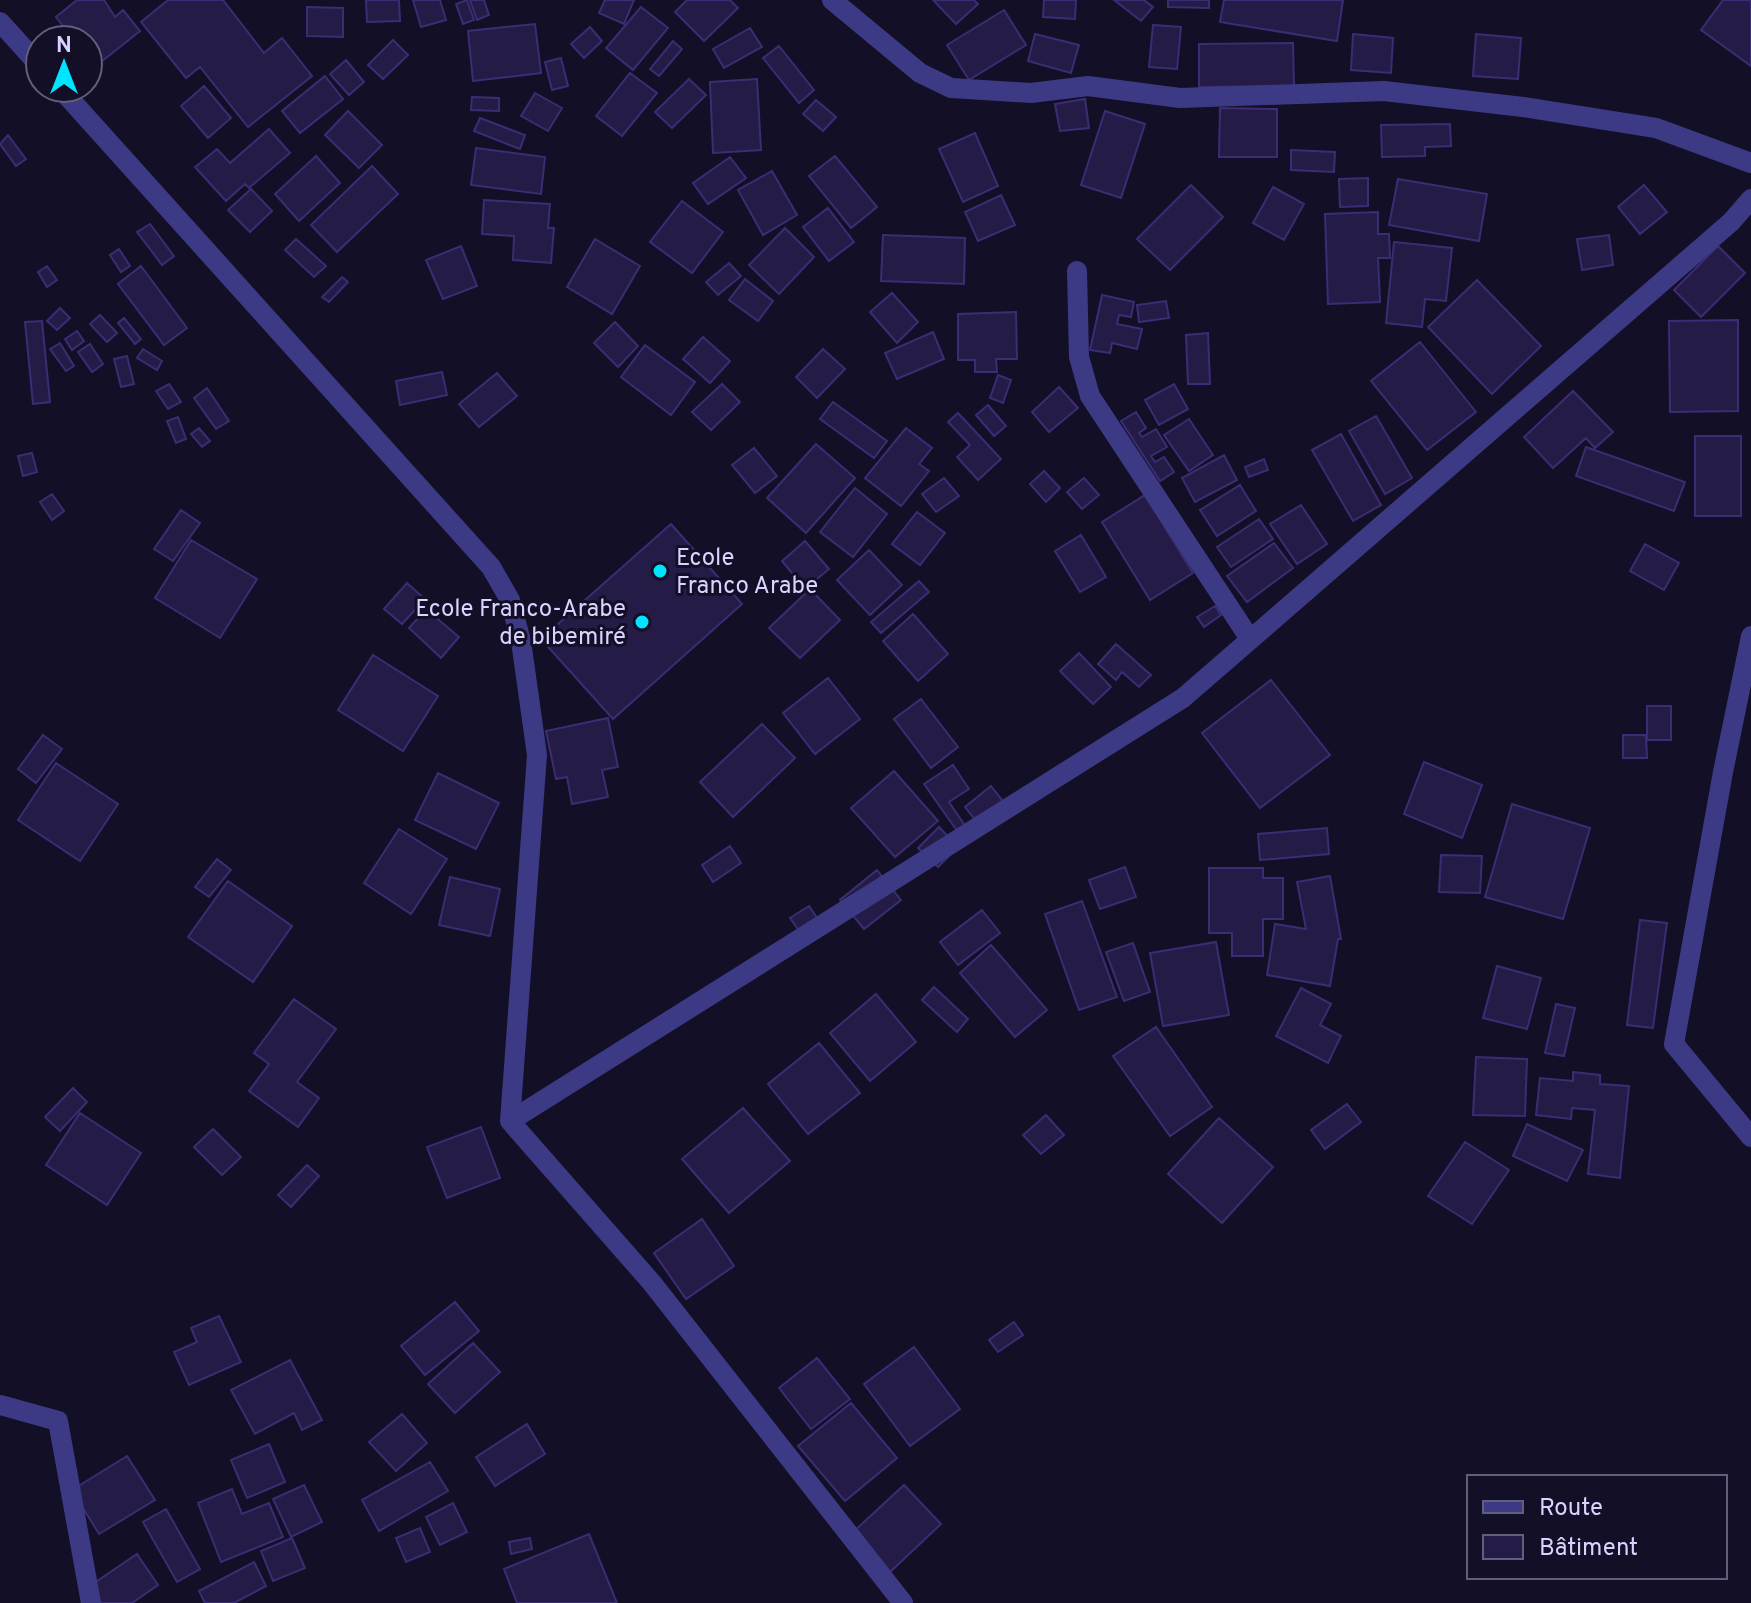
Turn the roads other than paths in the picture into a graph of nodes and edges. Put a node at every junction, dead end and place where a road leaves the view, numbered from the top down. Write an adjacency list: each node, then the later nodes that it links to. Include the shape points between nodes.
1 (832, 0): 5 (street, via 920,73 951,88 1031,93 1088,86 1180,98 1384,91 1656,128)
2 (0, 22): 3 (street)
3 (24, 48)
4 (74, 104): 10 (street, via 491,567 510,600 537,755)
5 (1751, 163)
6 (1750, 207): 9 (street)
7 (1077, 271): 9 (street, via 1079,357 1090,396)
8 (1751, 636): 11 (street, via 1674,1044)
9 (1250, 639): 10 (street, via 1183,698)
10 (510, 1121): 14 (street, via 652,1283)
11 (1751, 1137)
12 (0, 1405): 13 (street, via 58,1421)
13 (91, 1603)
14 (903, 1603)

